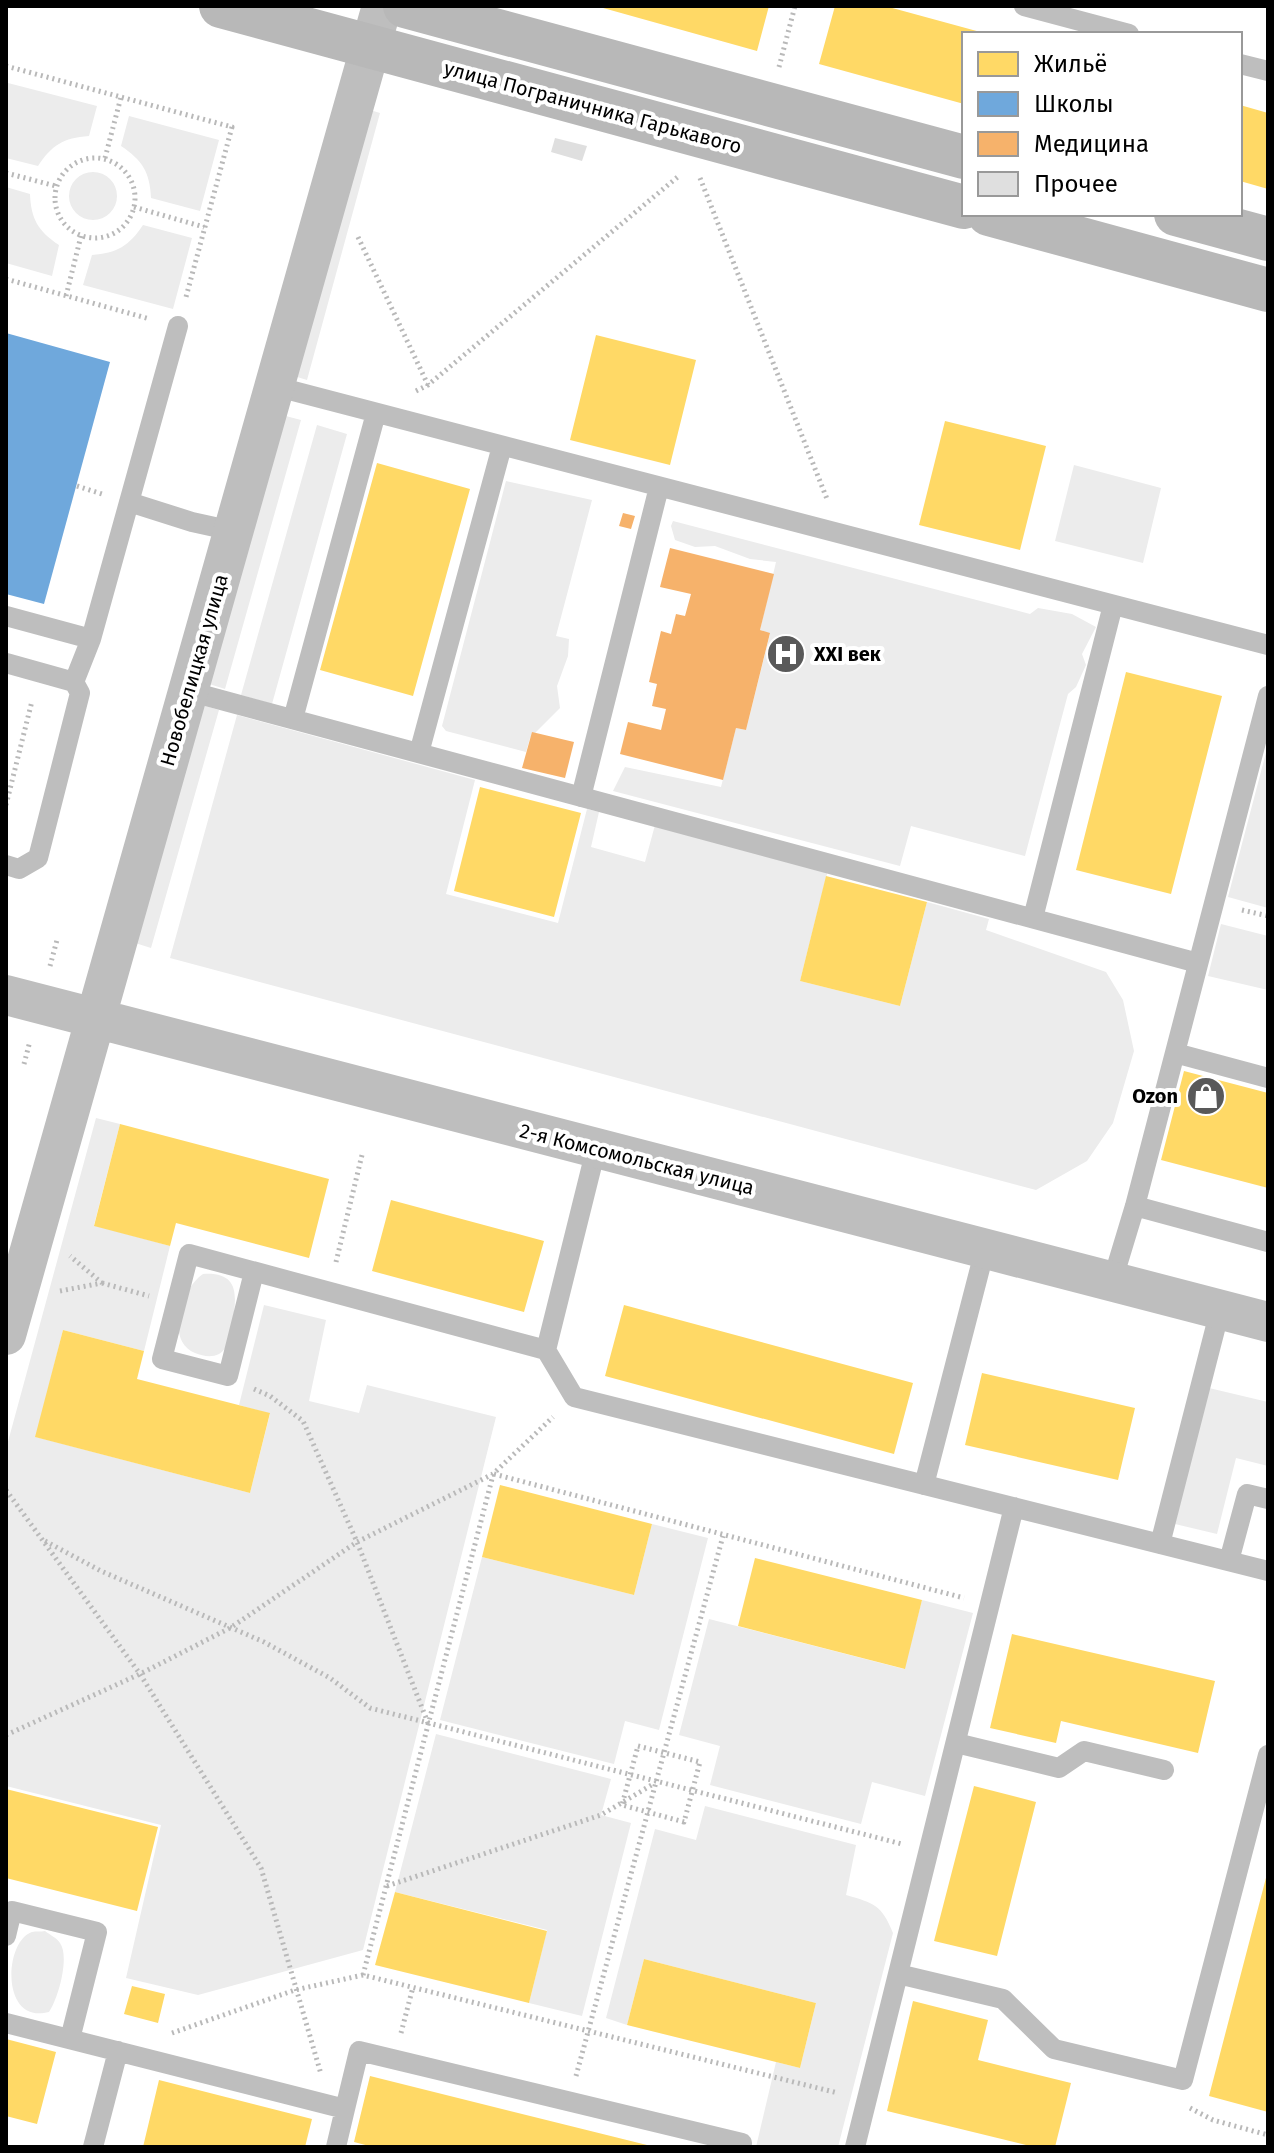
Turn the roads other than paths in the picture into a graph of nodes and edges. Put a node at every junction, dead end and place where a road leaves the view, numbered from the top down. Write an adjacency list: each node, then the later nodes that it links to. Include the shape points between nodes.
1 (221, 6): 4 (street, улица Пограничника Гарькавого)
2 (405, 6): 8 (street)
3 (1024, 6): 5 (lane)
4 (376, 26): 9 (street, улица Пограничника Гарькавого); 15 (street, Новобелицкая улица)
5 (1122, 32)
6 (1242, 64): 7 (lane)
7 (1268, 71)
8 (962, 156)
9 (962, 206)
10 (996, 216): 13 (street)
11 (1183, 216): 12 (street)
12 (1268, 239)
13 (1268, 290)
14 (178, 326): 19 (lane)
15 (274, 386): 16 (lane); 20 (street, Новобелицкая улица)
16 (376, 413): 17 (lane); 29 (lane)
17 (502, 446): 18 (lane); 30 (lane)
18 (659, 487): 21 (lane); 31 (lane)
19 (129, 502): 20 (lane); 23 (lane)
20 (233, 531): 27 (street, Новобелицкая улица)
21 (1113, 605): 24 (lane); 33 (lane)
22 (6, 616): 23 (lane)
23 (91, 639): 26 (lane)
24 (1268, 645)
25 (6, 663): 26 (lane)
26 (74, 682): 32 (lane, via 80,693 38,858 19,869)
27 (188, 691): 29 (lane); 36 (street, Новобелицкая улица)
28 (1268, 696): 34 (lane)
29 (293, 719): 30 (lane)
30 (419, 753): 31 (lane)
31 (581, 797): 33 (lane)
32 (6, 865)
33 (1033, 918): 34 (lane)
34 (1198, 963): 37 (lane)
35 (6, 995): 36 (street, 2-я Комсомольская улица)
36 (95, 1019): 39 (street, 2-я Комсомольская улица); 47 (street, Новобелицкая улица)
37 (1175, 1053): 38 (lane); 40 (lane)
38 (1268, 1078)
39 (596, 1149): 42 (street, 2-я Комсомольская улица); 48 (lane)
40 (1135, 1206): 41 (lane); 44 (lane)
41 (1268, 1242)
42 (985, 1249): 44 (street, 2-я Комсомольская улица); 49 (lane)
43 (254, 1272): 43 (lane, via 228,1376 162,1359 189,1254); 48 (lane)
44 (1112, 1282): 45 (street, 2-я Комсомольская улица)
45 (1220, 1310): 46 (street, 2-я Комсомольская улица); 52 (lane)
46 (1268, 1322)
47 (6, 1335)
48 (546, 1350): 49 (lane, via 574,1397)
49 (924, 1485): 51 (lane)
50 (1268, 1499): 53 (lane, via 1247,1494)
51 (1014, 1507): 52 (lane); 55 (lane)
52 (1160, 1544): 53 (lane)
53 (1229, 1561): 54 (lane)
54 (1268, 1571)
55 (956, 1743): 57 (lane, via 1059,1768 1084,1751); 59 (lane)
56 (1268, 1755): 59 (lane, via 1183,2080 1054,2049 1003,1999)
57 (1164, 1770)
58 (6, 1936): 61 (lane, via 12,1911 97,1932)
59 (898, 1974): 67 (lane)
60 (6, 2023): 61 (lane)
61 (70, 2039): 62 (lane)
62 (118, 2051): 63 (lane); 64 (lane)
63 (338, 2107): 65 (lane); 66 (lane, via 359,2051 742,2143)
64 (93, 2147)
65 (336, 2147)
66 (741, 2147)
67 (855, 2147)

